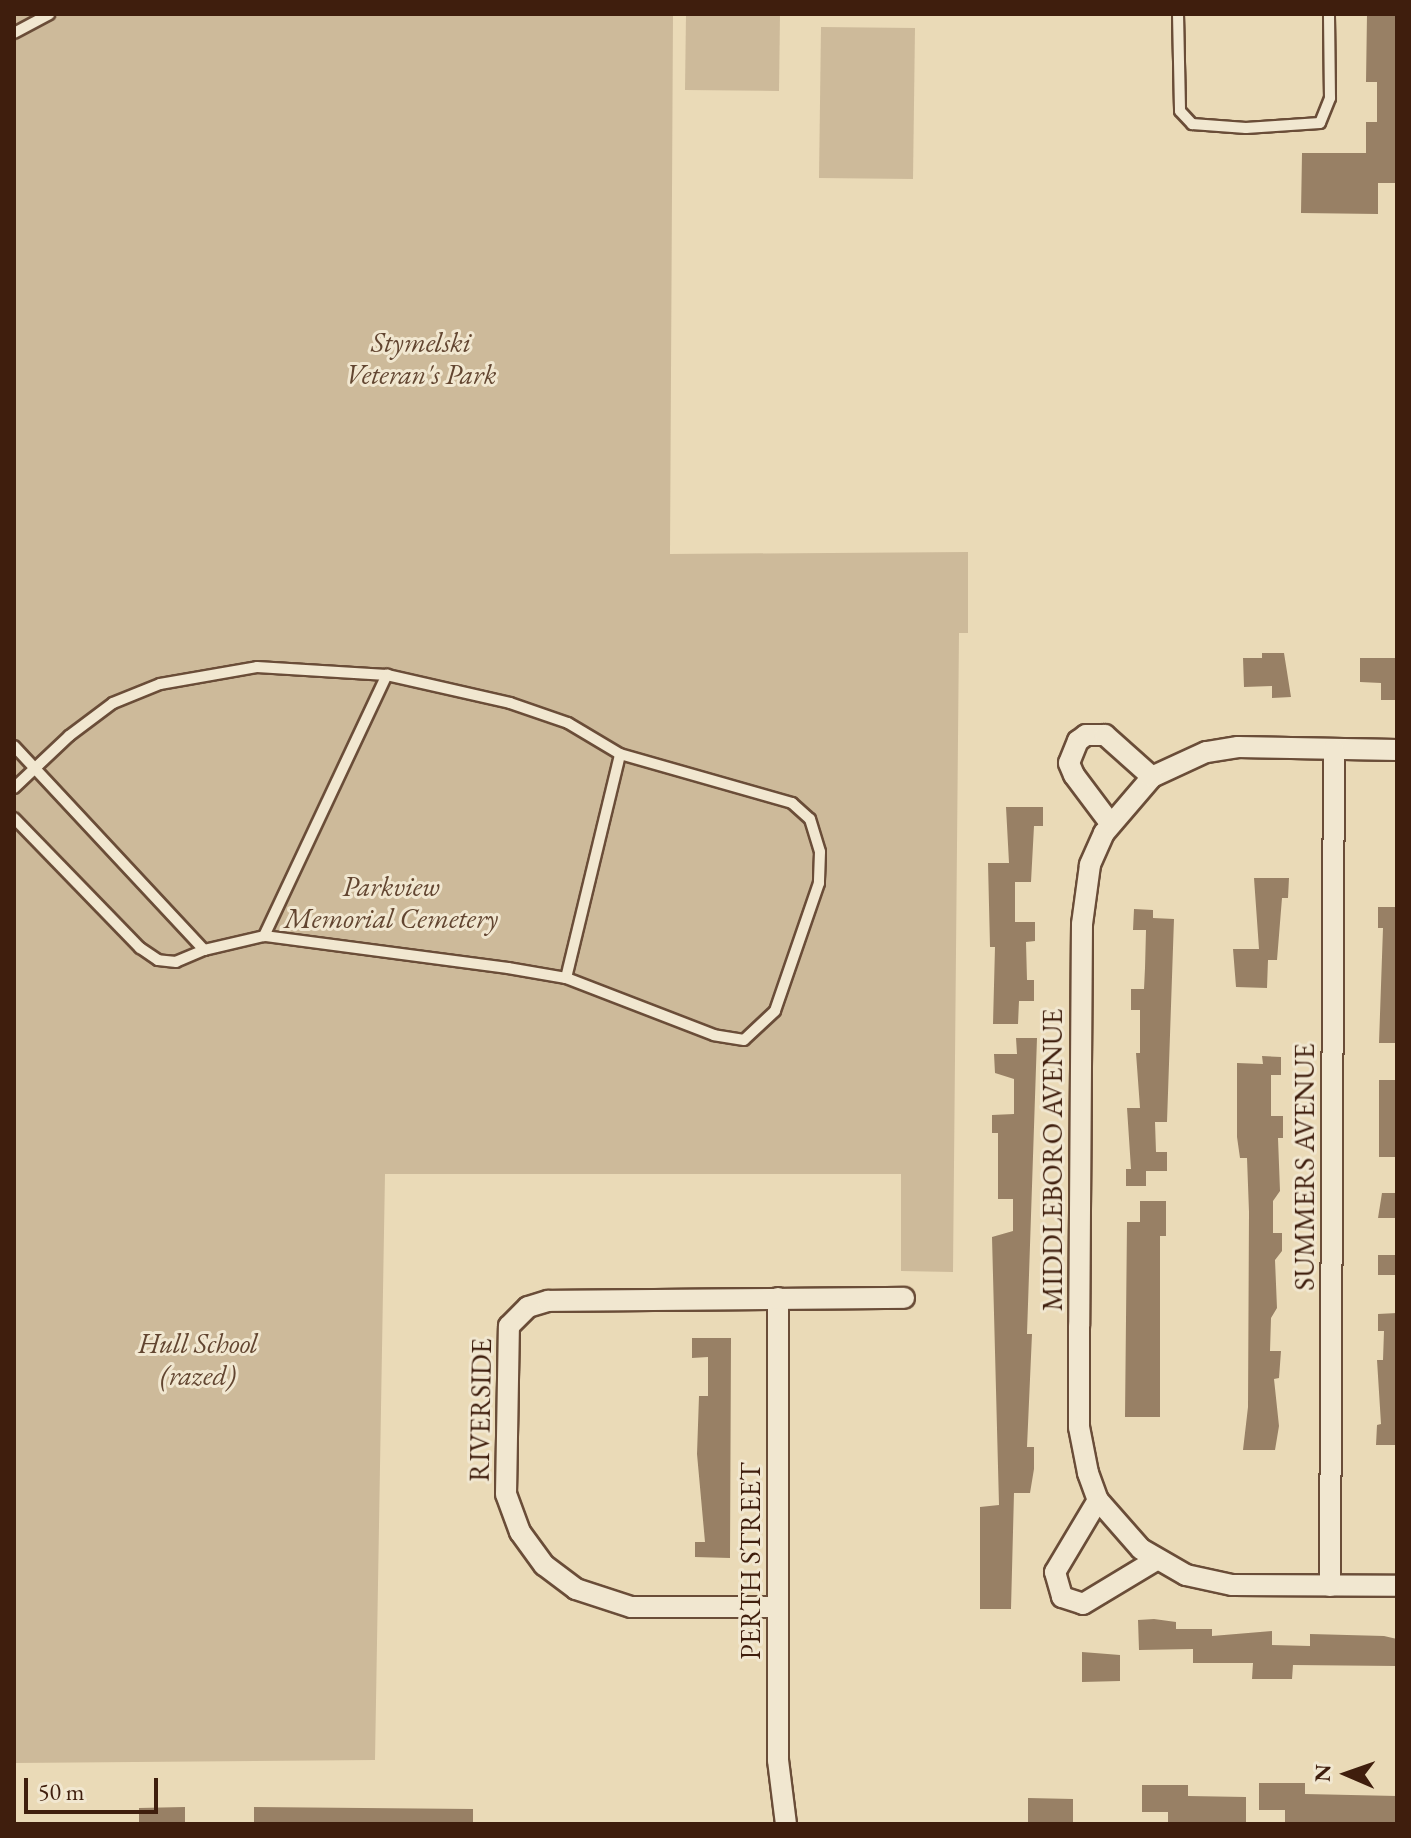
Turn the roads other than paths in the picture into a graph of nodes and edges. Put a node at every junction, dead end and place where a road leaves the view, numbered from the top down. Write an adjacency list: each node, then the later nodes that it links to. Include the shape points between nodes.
1 (49, 14): 4 (lane)
2 (1178, 14): 3 (lane, via 1180,111 1192,124 1227,128 1320,123 1330,98)
3 (1329, 14)
4 (14, 33)
5 (387, 675): 9 (lane, via 510,703 568,723); 10 (lane, via 257,667 160,684 113,703); 15 (lane)
6 (14, 746): 10 (lane)
7 (1334, 749): 8 (street, MIDDLEBORO AVENUE); 11 (street, MIDDLEBORO AVENUE, via 1220,749 1186,758); 22 (street, SUMMERS AVENUE)
8 (1397, 750)
9 (620, 754): 17 (lane); 17 (lane, via 792,803 810,819 820,852 819,883 775,1011 744,1040 714,1035)
10 (34, 768): 12 (lane); 16 (lane)
11 (1152, 777): 14 (street, MIDDLEBORO AVENUE); 14 (street, via 1131,754 1097,733 1078,741 1069,763)
12 (14, 788)
13 (14, 818): 16 (lane, via 140,948 158,960 176,962)
14 (1110, 823): 20 (street, MIDDLEBORO AVENUE, via 1090,865 1082,924 1079,1427)
15 (264, 936): 16 (lane); 17 (lane)
16 (204, 950)
17 (566, 978)
18 (778, 1298): 19 (street); 24 (street, PERTH STREET); 24 (street, RIVERSIDE, via 548,1301 528,1307 513,1320 506,1337 503,1455 506,1494 520,1532 544,1565 576,1589 631,1607)
19 (904, 1298)
20 (1098, 1500): 21 (street, MIDDLEBORO AVENUE, via 1128,1537); 21 (street, via 1055,1572 1062,1597 1083,1604)
21 (1156, 1560): 22 (street, MIDDLEBORO AVENUE, via 1220,1584)
22 (1330, 1586): 23 (street, MIDDLEBORO AVENUE)
23 (1397, 1586)
24 (778, 1607): 25 (street, PERTH STREET, via 778,1760)
25 (786, 1824)

